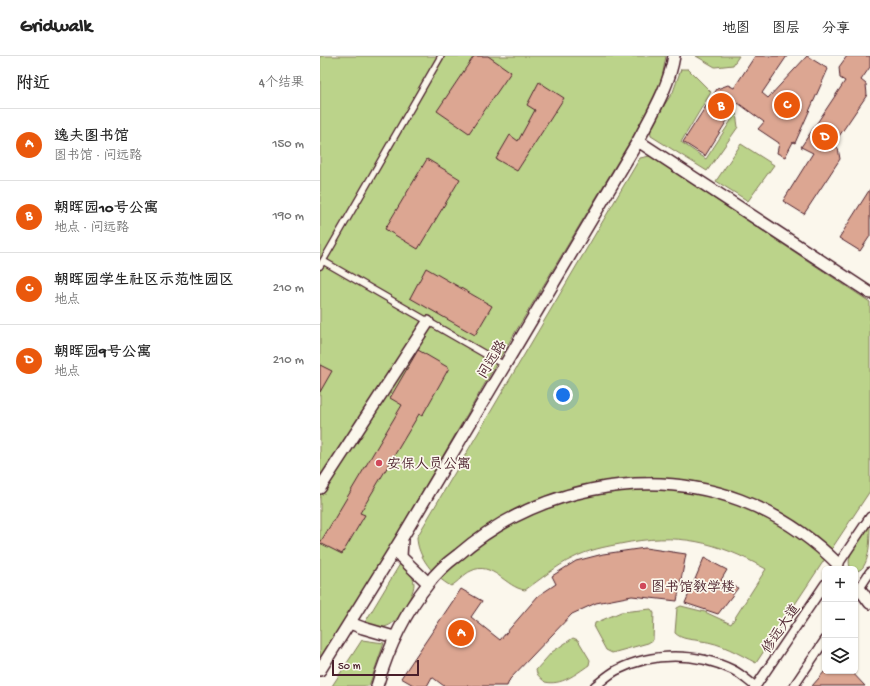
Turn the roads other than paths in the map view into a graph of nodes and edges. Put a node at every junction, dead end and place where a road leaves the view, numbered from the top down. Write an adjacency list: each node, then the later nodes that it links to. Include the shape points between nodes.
1 (441, 56): 4 (lane)
2 (674, 56): 3 (street, 问远路, via 665,88)
3 (638, 141): 5 (street); 7 (street, 问远路)
4 (322, 263): 6 (lane)
5 (870, 293)
6 (428, 322): 7 (lane); 8 (street)
7 (504, 365): 10 (street, 问远路)
8 (320, 488)
9 (870, 517): 12 (street)
10 (402, 538): 14 (street, via 402,557); 19 (street, 问远路)
11 (838, 566): 14 (street, via 806,536 776,517 740,500 670,485 638,484 573,493 534,506 487,531)
12 (840, 566)
13 (870, 572): 15 (street)
14 (428, 584): 20 (street)
15 (858, 587)
16 (822, 588): 25 (street, 修远大道)
17 (858, 591): 18 (street)
18 (870, 603)
19 (350, 623): 20 (street); 22 (street, 问远路)
20 (394, 637): 23 (street)
21 (822, 644): 26 (street)
22 (320, 670)
23 (377, 686)
24 (595, 686): 25 (street, via 617,670 643,660 668,656 702,659 733,670)
25 (756, 686)
26 (794, 686)

